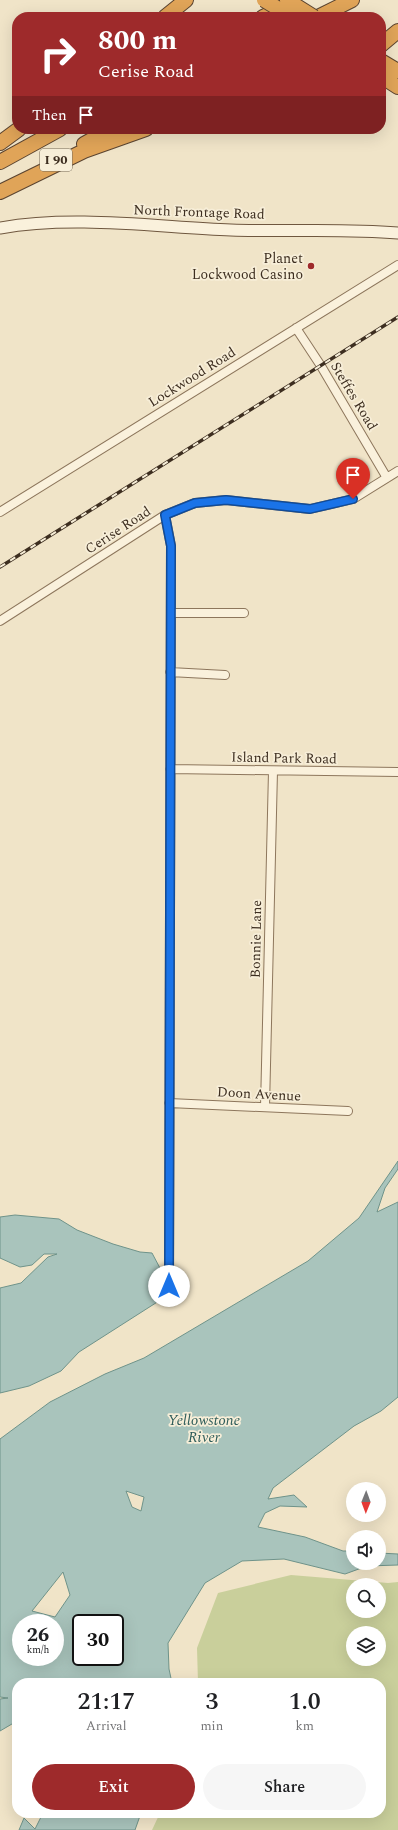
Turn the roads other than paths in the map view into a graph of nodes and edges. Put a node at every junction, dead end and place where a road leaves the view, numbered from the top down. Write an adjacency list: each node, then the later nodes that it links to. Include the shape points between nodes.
1 (186, 0): 6 (highway)
2 (264, 0): 8 (highway, bridge)
3 (287, 0): 9 (highway, bridge)
4 (299, 0): 7 (highway)
5 (352, 0): 10 (highway)
6 (171, 12)
7 (274, 12)
8 (284, 12)
9 (306, 12)
10 (328, 12)
11 (398, 31): 12 (highway)
12 (386, 41)
13 (386, 64): 14 (highway)
14 (398, 72)
15 (386, 79): 16 (highway)
16 (398, 86)
17 (13, 134): 21 (highway)
18 (51, 134): 22 (highway, I 90)
19 (103, 134): 23 (highway, I 90)
20 (132, 134): 23 (highway, via 84,151)
21 (0, 144)
22 (0, 162)
23 (0, 191)
24 (0, 228): 25 (street, North Frontage Road, via 40,223 86,223 233,230 368,230)
25 (398, 233)
26 (398, 265): 27 (street, Lockwood Road)
27 (296, 328): 29 (street, Steffes Road); 30 (street, Lockwood Road)
28 (398, 470): 29 (street, Cerise Road)
29 (387, 478): 31 (street, Cerise Road, via 353,499 310,509 226,500 195,503)
30 (0, 512)
31 (165, 515): 32 (street, via 171,546); 34 (street, Cerise Road)
32 (170, 613): 33 (street); 35 (street)
33 (244, 613)
34 (0, 621)
35 (170, 672): 36 (street); 37 (street)
36 (225, 675)
37 (170, 769): 38 (street, Island Park Road); 40 (street)
38 (273, 771): 39 (street, Island Park Road); 41 (street, Bonnie Lane)
39 (398, 772)
40 (170, 1103): 41 (street, Doon Avenue); 43 (street)
41 (265, 1107): 42 (street, Doon Avenue)
42 (348, 1111)
43 (169, 1286)

